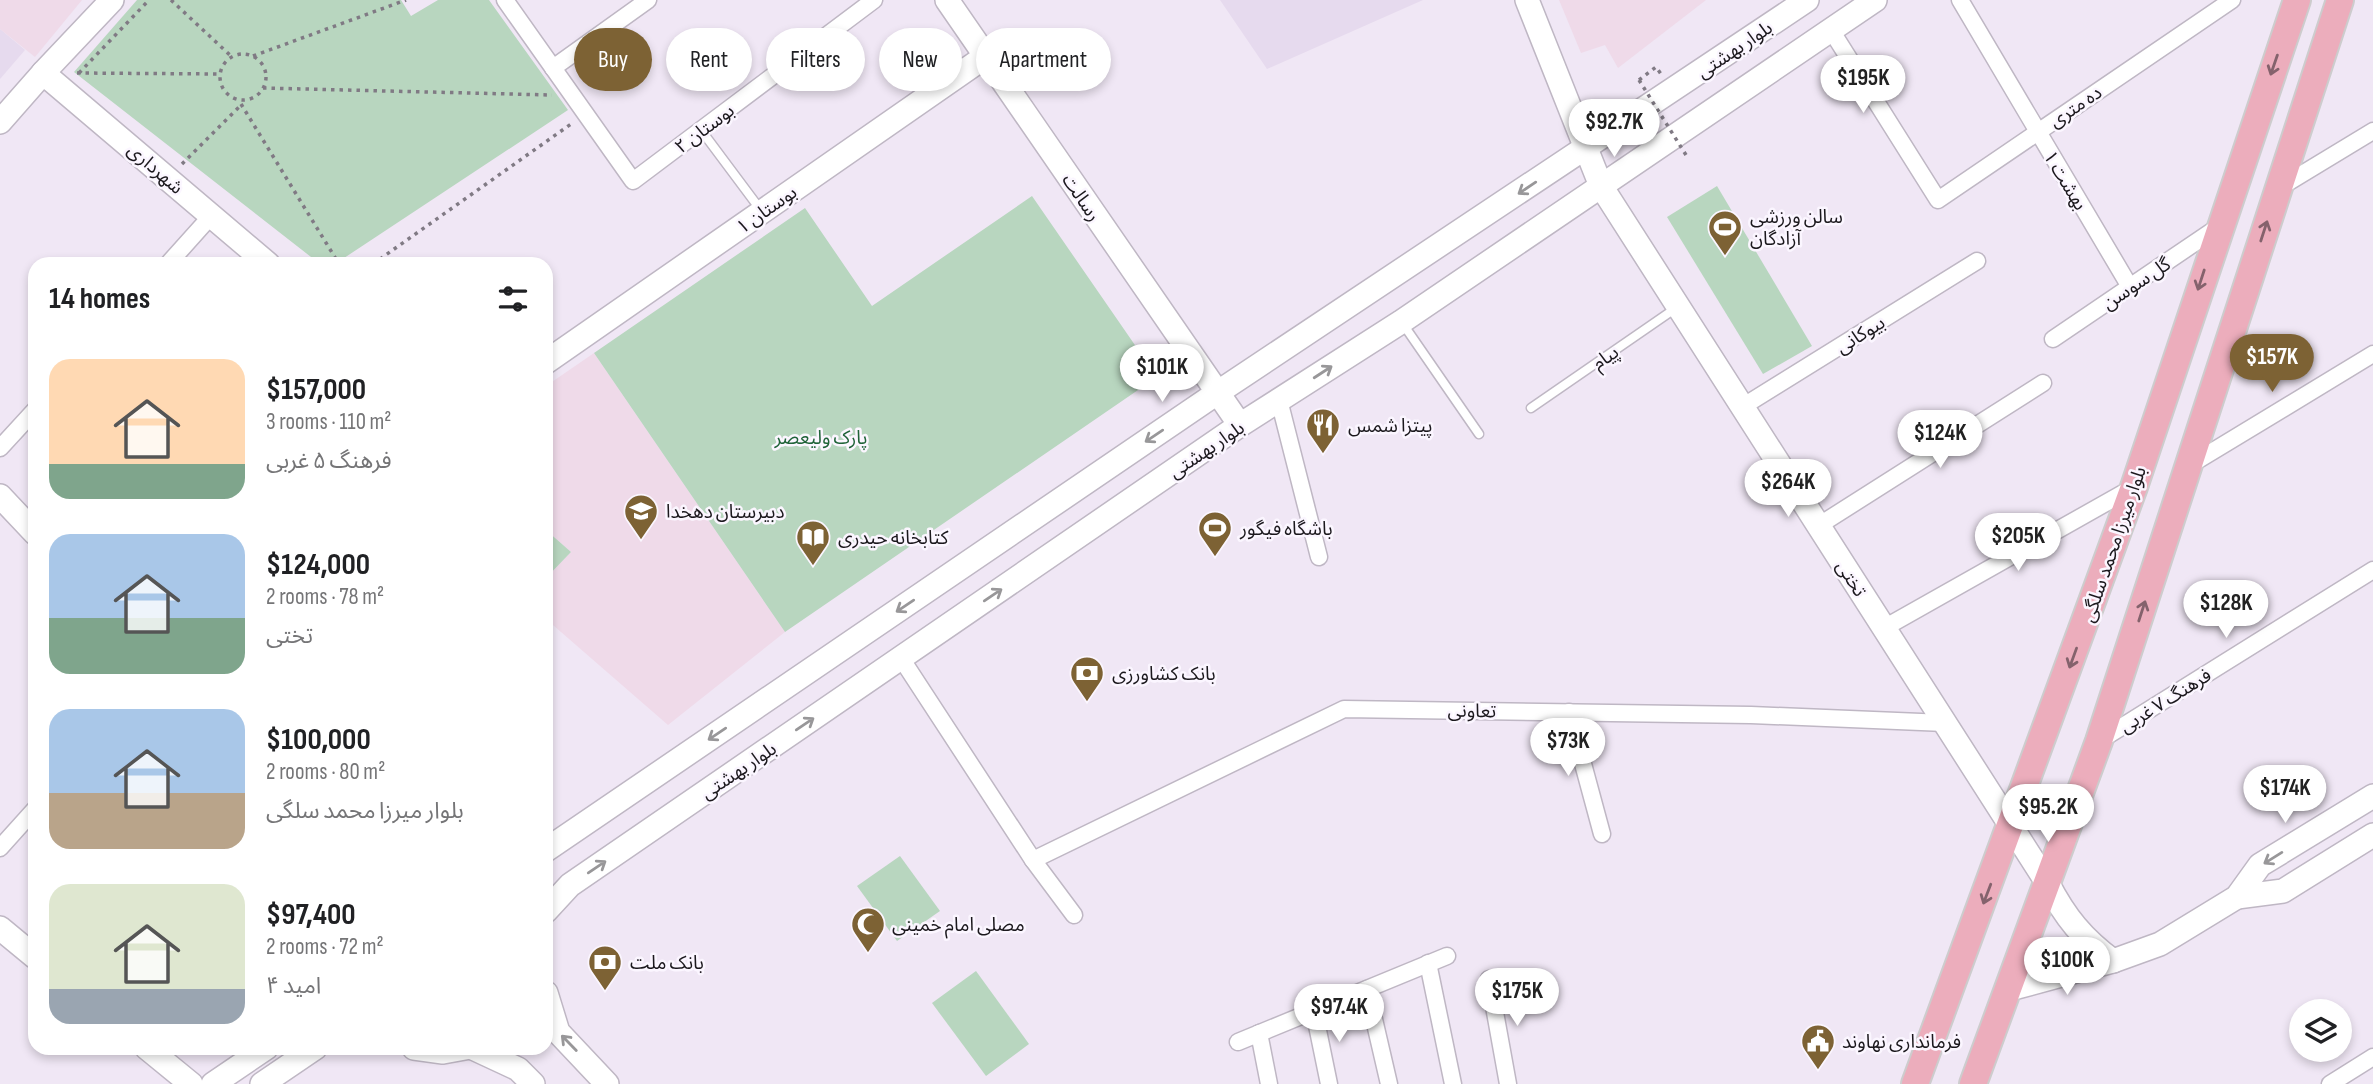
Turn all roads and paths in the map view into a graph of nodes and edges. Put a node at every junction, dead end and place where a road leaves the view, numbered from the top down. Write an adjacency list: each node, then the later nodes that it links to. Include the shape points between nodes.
1 (112, 0): 22 (main road)
2 (149, 0): 23 (path)
3 (406, 0): 18 (path)
4 (505, 0): 21 (street)
5 (648, 0): 21 (street)
6 (874, 0): 32 (street, بوستان ۲)
7 (947, 0): 17 (main road, رسالت)
8 (1527, 0): 35 (main road, تختی)
9 (1807, 0): 35 (main road, بلوار بهشتی)
10 (1875, 0): 16 (main road, بلوار بهشتی)
11 (1960, 0): 33 (street, بهشت ۱)
12 (2232, 0): 33 (street, ده متری)
13 (2297, 0): 42 (main road, بلوار میرزا محمد سلگی, one-way to 42)
14 (2340, 0): 39 (main road)
15 (174, 1): 19 (path)
16 (1831, 30): 33 (street, ده متری, via 1938,200); 38 (main road, بلوار بهشتی)
17 (976, 42)
18 (253, 56): 19 (path); 26 (path, via 266,73)
19 (232, 57): 24 (path)
20 (976, 63): 40 (main road, بوستان ۱)
21 (553, 68): 28 (street)
22 (43, 73): 23 (path); 31 (main road); 37 (main road, شهرداری)
23 (79, 73): 24 (path)
24 (220, 74): 29 (path, via 224,90)
25 (1639, 80): 36 (path, bridge)
26 (263, 88): 28 (path); 29 (path)
27 (1010, 91): 55 (main road, رسالت)
28 (573, 95): 30 (street)
29 (243, 102): 37 (path); 45 (path)
30 (586, 114): 32 (street, بوستان ۲, via 634,181); 46 (path)
31 (0, 122)
32 (701, 130): 40 (lane)
33 (2038, 131): 48 (street, بهشت ۱)
34 (2373, 131): 39 (street)
35 (1586, 149): 38 (main road, تختی); 55 (main road, بلوار بهشتی, one-way to 55)
36 (1686, 155)
37 (169, 178): 41 (main road, شهرداری)
38 (1601, 186): 49 (main road, تختی); 50 (main road, بلوار بهشتی)
39 (2277, 189): 63 (main road, one-way to 39)
40 (762, 212): 53 (main road, بوستان ۱)
41 (211, 216): 43 (street); 44 (main road, شهرداری)
42 (2218, 227): 48 (street, گل سوسن); 64 (main road, بلوار میرزا محمد سلگی, one-way to 64)
43 (174, 257)
44 (260, 257)
45 (335, 257)
46 (383, 257)
47 (1977, 261): 57 (street, بیوکانی)
48 (2130, 287): 51 (street, گل سوسن)
49 (1678, 306): 57 (main road, تختی); 58 (lane, پیام)
50 (1401, 321): 56 (main road, بلوار بهشتی, one-way to 50); 61 (lane)
51 (2053, 339)
52 (2373, 354): 63 (street)
53 (553, 357)
54 (2043, 383): 67 (street)
55 (1217, 393): 60 (main road, رسالت); 80 (main road, بلوار بهشتی, one-way to 80)
56 (1279, 400): 60 (main road, بلوار بهشتی); 68 (street)
57 (1742, 407): 67 (main road, تختی)
58 (1531, 408)
59 (28, 418): 62 (street)
60 (1240, 425): 71 (main road, بلوار بهشتی, one-way to 60)
61 (1479, 434)
62 (0, 448)
63 (2189, 466): 74 (main road, one-way to 63)
64 (2134, 487): 70 (street); 77 (main road, بلوار میرزا محمد سلگی, one-way to 77)
65 (0, 496): 66 (main road)
66 (28, 526)
67 (1818, 526): 70 (main road, تختی)
68 (1319, 556)
69 (2373, 570): 74 (street, فرهنگ ۷ غربی)
70 (1884, 628): 73 (main road, تختی)
71 (901, 658): 82 (street); 85 (main road, بلوار بهشتی, one-way to 71, via 570,885)
72 (1569, 712): 73 (street, تعاونی); 78 (street); 82 (street, تعاونی, via 1343,709)
73 (1945, 723): 77 (main road, تختی)
74 (2099, 741): 83 (main road)
75 (2373, 796): 84 (main road, one-way to 84, via 2260,865)
76 (28, 817): 81 (street)
77 (2012, 828): 83 (main road, تختی); 114 (main road, بلوار میرزا محمد سلگی, one-way to 114)
78 (1602, 834)
79 (2373, 835): 84 (main road, via 2283,891)
80 (553, 845)
81 (0, 848)
82 (1033, 860): 86 (street)
83 (2048, 884): 90 (main road, تختی, via 2063,915); 94 (main road)
84 (2237, 897): 90 (main road, via 2160,944)
85 (553, 903)
86 (1074, 915)
87 (0, 928): 88 (main road)
88 (28, 951)
89 (1447, 956): 91 (street)
90 (2113, 961): 94 (main road)
91 (1428, 963): 93 (street); 112 (street)
92 (1489, 979): 113 (street)
93 (1367, 989): 95 (street); 111 (street)
94 (2010, 989): 115 (main road)
95 (1314, 1010): 97 (street); 110 (street)
96 (553, 1016): 108 (main road, one-way to 96, via 558,1032)
97 (1259, 1033): 98 (street); 109 (street)
98 (1238, 1042)
99 (156, 1055): 104 (main road)
100 (256, 1055): 105 (main road)
101 (305, 1055): 106 (main road)
102 (488, 1055): 107 (main road, via 519,1069)
103 (2373, 1057): 116 (street)
104 (191, 1084)
105 (213, 1084)
106 (262, 1084)
107 (533, 1084)
108 (607, 1084)
109 (1269, 1084)
110 (1329, 1084)
111 (1389, 1084)
112 (1453, 1084)
113 (1508, 1084)
114 (1915, 1084)
115 (1973, 1084)
116 (2330, 1084)

